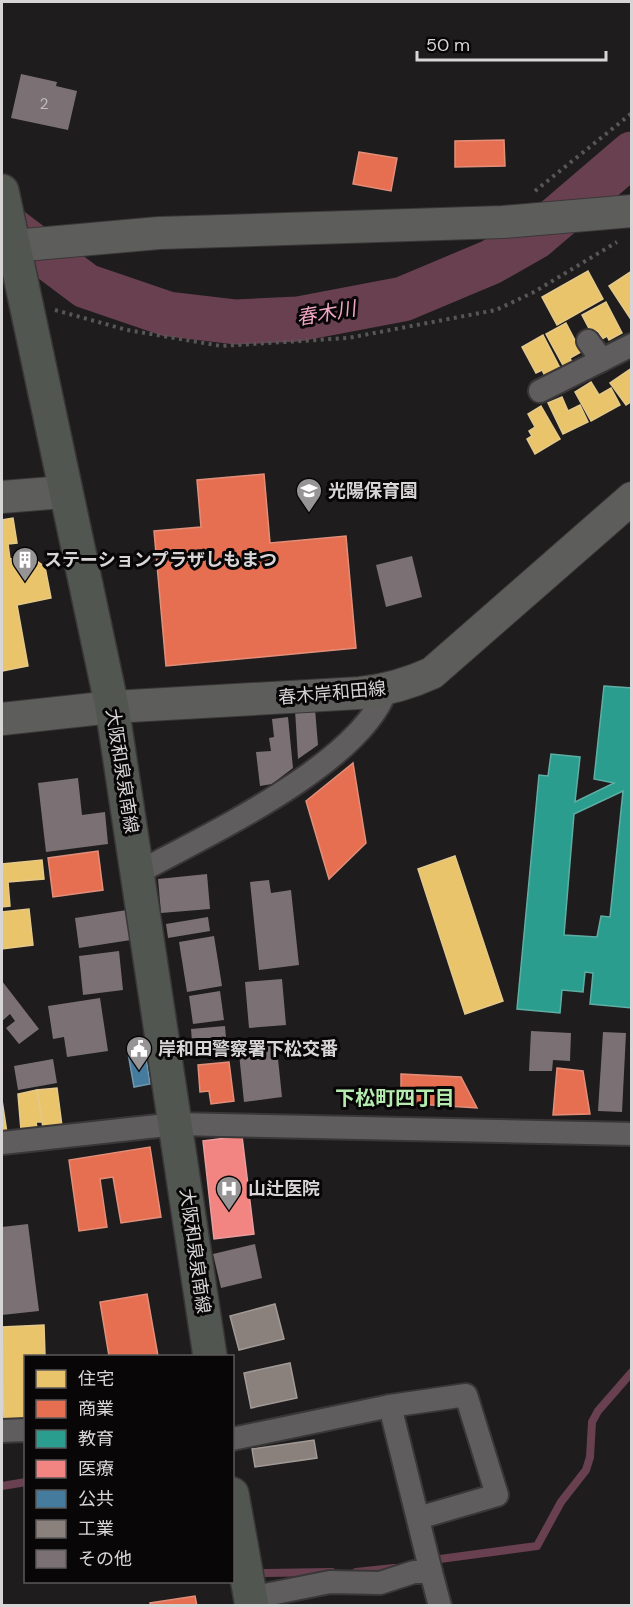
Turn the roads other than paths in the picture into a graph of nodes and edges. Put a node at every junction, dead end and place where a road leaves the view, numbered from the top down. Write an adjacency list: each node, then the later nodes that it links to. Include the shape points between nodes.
1 (2, 191): 3 (main road, 大阪和泉泉南線)
2 (626, 225): 3 (main road, via 503,222 159,233)
3 (8, 246): 8 (main road, 大阪和泉泉南線, via 22,283)
4 (588, 341): 6 (street)
5 (632, 345): 6 (street)
6 (602, 360): 7 (street)
7 (540, 391)
8 (64, 492): 9 (main road); 12 (main road, 大阪和泉泉南線)
9 (2, 497)
10 (632, 498): 11 (main road, 春木岸和田線, via 432,673)
11 (386, 690): 12 (main road, 春木岸和田線); 14 (street, via 380,709 363,729 296,785)
12 (112, 707): 13 (main road, 春木岸和田線); 14 (main road, 大阪和泉泉南線)
13 (2, 719)
14 (139, 872): 15 (main road, 大阪和泉泉南線)
15 (176, 1124): 16 (street); 17 (street); 18 (main road, 大阪和泉泉南線)
16 (632, 1134)
17 (2, 1143)
18 (210, 1355)
19 (390, 1406): 22 (street); 24 (street); 24 (street, via 466,1395 497,1495)
20 (24, 1430): 21 (street)
21 (2, 1431)
22 (234, 1438)
23 (234, 1505): 26 (main road)
24 (418, 1518): 25 (street)
25 (431, 1572): 26 (street, via 414,1572 380,1583 330,1582); 27 (street)
26 (251, 1601)
27 (440, 1605)

